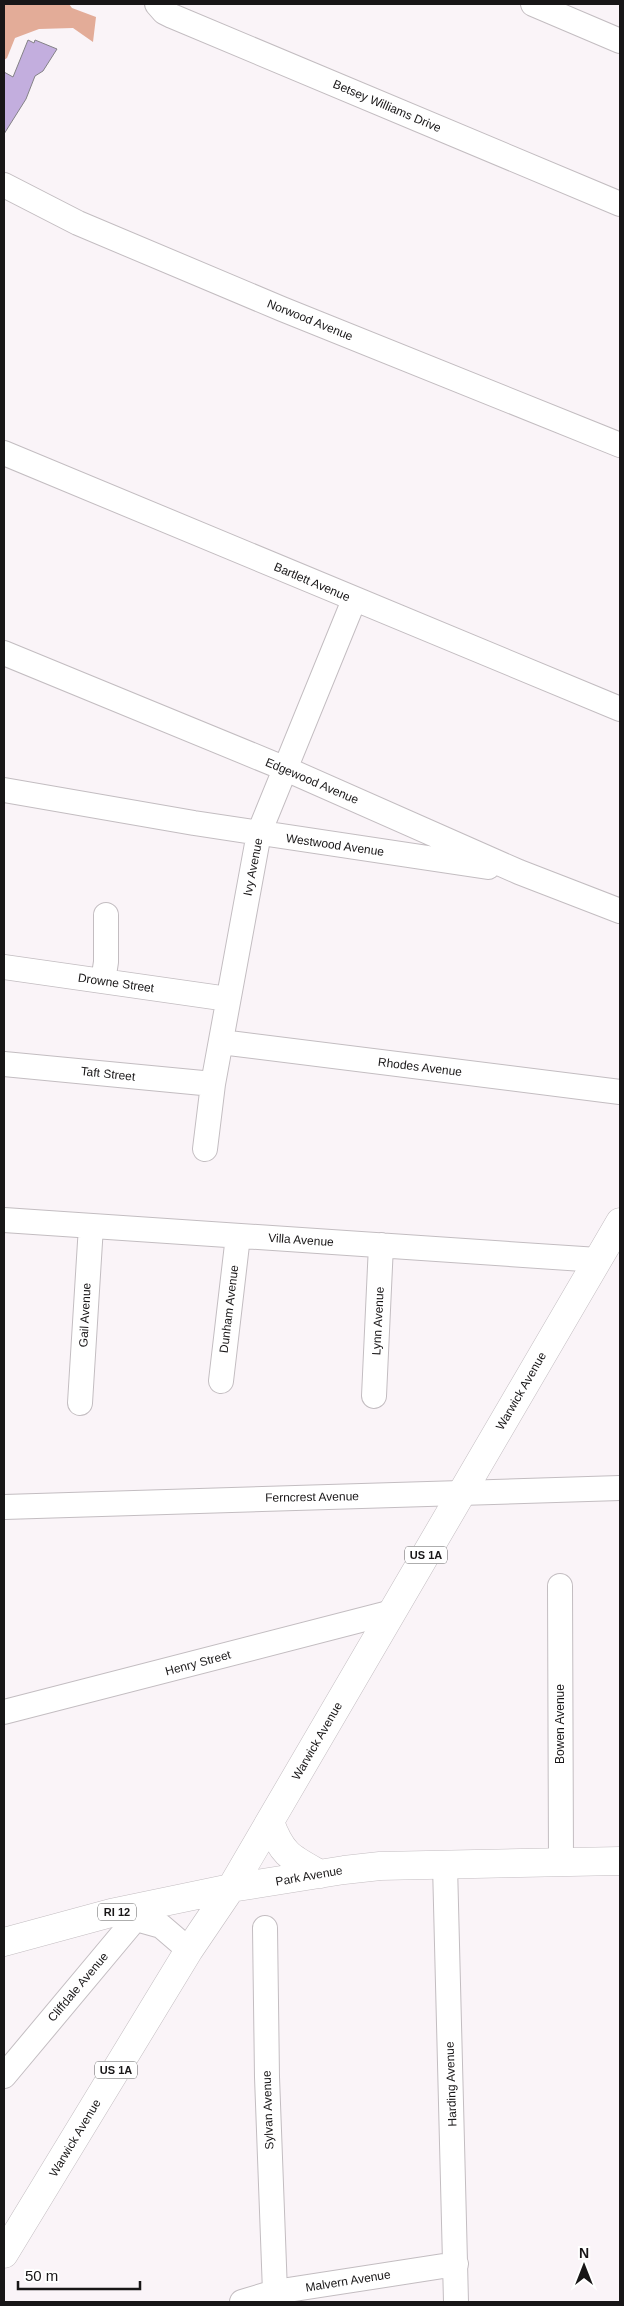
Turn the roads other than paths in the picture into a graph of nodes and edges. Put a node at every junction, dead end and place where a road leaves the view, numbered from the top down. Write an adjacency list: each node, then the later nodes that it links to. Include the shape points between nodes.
1 (157, 4): 5 (street, Betsey Williams Drive, via 172,16)
2 (533, 4): 3 (street)
3 (620, 40)
4 (4, 185): 6 (street, Norwood Avenue, via 78,223)
5 (620, 204)
6 (620, 445)
7 (4, 453): 8 (street, Bartlett Avenue)
8 (354, 600): 10 (street, Bartlett Avenue); 11 (street, Ivy Avenue)
9 (4, 653): 11 (street, Edgewood Avenue)
10 (620, 710)
11 (286, 769): 13 (street, Ivy Avenue); 14 (street, Edgewood Avenue)
12 (4, 790): 13 (street, Westwood Avenue)
13 (259, 833): 14 (street, Westwood Avenue); 19 (street, Ivy Avenue)
14 (519, 872): 15 (street, Edgewood Avenue)
15 (620, 910)
16 (106, 915): 18 (street)
17 (4, 967): 18 (street, Drowne Street)
18 (103, 981): 19 (street, Drowne Street)
19 (228, 999): 20 (street, Ivy Avenue)
20 (221, 1042): 22 (street, Ivy Avenue); 23 (street, Rhodes Avenue)
21 (4, 1064): 22 (street, Taft Street)
22 (213, 1084): 24 (street, Ivy Avenue)
23 (620, 1092)
24 (205, 1149)
25 (4, 1220): 27 (street, Villa Avenue)
26 (620, 1222): 30 (main road, Warwick Avenue / US 1A)
27 (91, 1226): 28 (street, Villa Avenue); 33 (street, Gail Avenue)
28 (238, 1236): 29 (street, Villa Avenue); 31 (street, Dunham Avenue)
29 (381, 1245): 30 (street, Villa Avenue); 32 (street, Lynn Avenue)
30 (598, 1260): 35 (main road, Warwick Avenue / US 1A)
31 (221, 1381)
32 (374, 1396)
33 (80, 1404)
34 (620, 1488): 35 (street, Ferncrest Avenue)
35 (462, 1494): 36 (street, Ferncrest Avenue); 38 (main road, Warwick Avenue / US 1A)
36 (4, 1508)
37 (560, 1586): 42 (street, Bowen Avenue)
38 (392, 1612): 39 (street, Henry Street); 40 (main road, Warwick Avenue / US 1A)
39 (4, 1712)
40 (270, 1822): 44 (main road, via 277,1843 291,1858); 45 (main road, Warwick Avenue / US 1A)
41 (620, 1861): 42 (main road, Park Avenue / RI 12)
42 (561, 1862): 43 (main road, Park Avenue / RI 12)
43 (445, 1865): 44 (main road, Park Avenue / RI 12, via 371,1867); 52 (street, Harding Avenue)
44 (320, 1874): 45 (main road, Park Avenue / RI 12)
45 (231, 1888): 46 (main road, Park Avenue / RI 12); 49 (main road, Warwick Avenue / US 1A)
46 (124, 1916): 48 (main road, Park Avenue / RI 12); 49 (street, via 161,1926); 50 (street, Cliffdale Avenue)
47 (265, 1928): 53 (street, Sylvan Avenue)
48 (4, 1942)
49 (190, 1950): 51 (main road, Warwick Avenue / US 1A)
50 (4, 2076)
51 (4, 2254)
52 (456, 2264): 53 (street, Malvern Avenue); 55 (street, Harding Avenue)
53 (275, 2292): 54 (street, Malvern Avenue)
54 (242, 2302)
55 (456, 2302)

